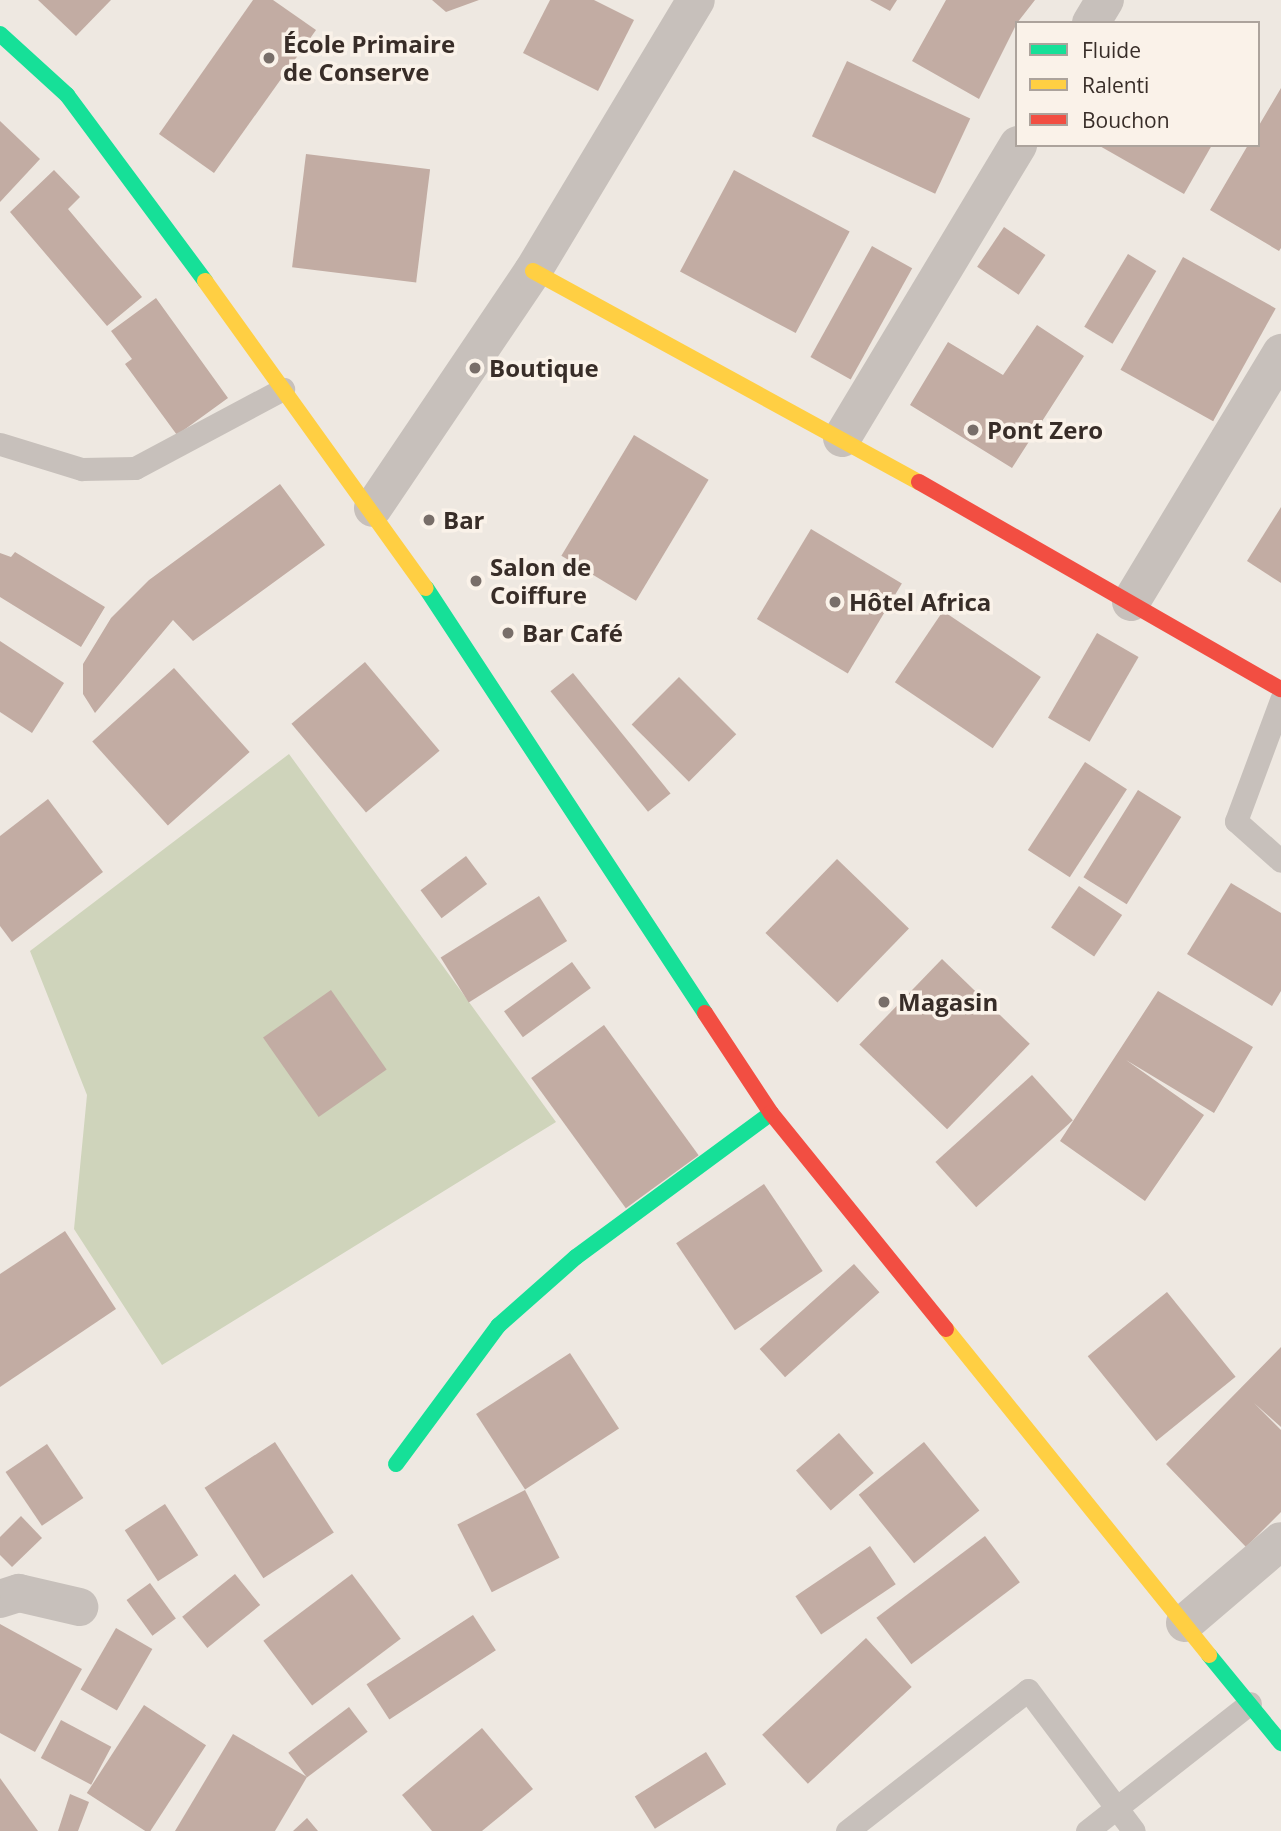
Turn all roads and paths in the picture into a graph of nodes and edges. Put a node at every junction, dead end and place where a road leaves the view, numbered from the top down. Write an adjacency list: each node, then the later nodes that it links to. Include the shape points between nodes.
1 (696, 0): 6 (street)
2 (1105, 0): 3 (street)
3 (1092, 21)
4 (0, 34): 8 (main road, via 67,95)
5 (1017, 147): 9 (street)
6 (533, 271): 9 (main road); 11 (street)
7 (1281, 353): 12 (street)
8 (283, 389): 10 (lane, via 135,468 82,469); 11 (main road)
9 (842, 438): 12 (main road)
10 (0, 444)
11 (373, 508): 16 (main road)
12 (1131, 602): 13 (main road)
13 (1281, 689)
14 (1281, 700): 15 (lane, via 1236,821)
15 (1281, 861)
16 (771, 1113): 17 (main road, via 576,1256 498,1326); 21 (main road)
17 (396, 1464)
18 (1281, 1541): 21 (street)
19 (0, 1599): 20 (street, via 19,1593)
20 (79, 1607)
21 (1185, 1623): 22 (main road)
22 (1251, 1703): 23 (main road); 24 (lane)
23 (1281, 1743)
24 (1116, 1808): 25 (lane, via 1028,1690); 26 (lane); 27 (lane)
25 (847, 1831)
26 (1087, 1831)
27 (1134, 1831)

